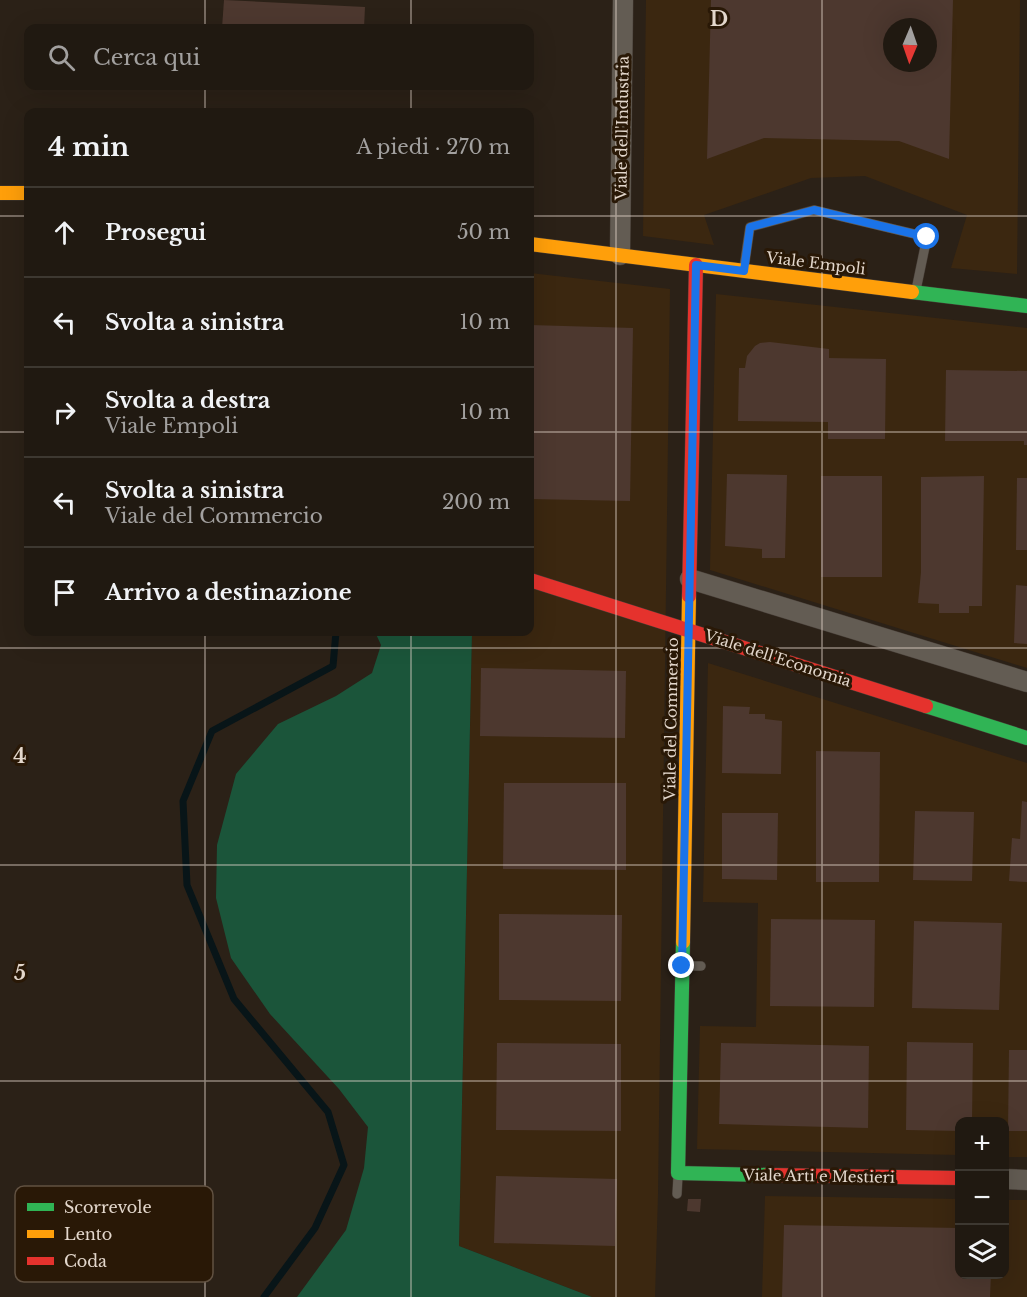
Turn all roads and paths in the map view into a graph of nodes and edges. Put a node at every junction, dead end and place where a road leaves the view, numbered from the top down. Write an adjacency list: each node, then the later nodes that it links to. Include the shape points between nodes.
1 (623, 0): 5 (street, Viale dell'Industria)
2 (0, 193): 3 (street)
3 (24, 193)
4 (534, 244): 5 (street, Viale Empoli)
5 (620, 255): 6 (street, Viale Empoli)
6 (696, 265): 7 (street, Viale Empoli); 10 (street, Viale del Commercio)
7 (744, 271): 8 (street, Viale Empoli); 8 (lane, via 750,227 814,210 927,237)
8 (915, 292): 9 (street, Viale Empoli)
9 (1027, 306)
10 (690, 579): 12 (street, Viale del Commercio); 13 (street)
11 (534, 581): 12 (street, Viale dell'Economia)
12 (689, 630): 14 (street, Viale dell'Economia); 15 (street, Viale del Commercio)
13 (1027, 682)
14 (1027, 738)
15 (682, 966): 16 (lane); 17 (street, Viale del Commercio)
16 (701, 966)
17 (678, 1173): 18 (street, Viale Arti e Mestieri); 21 (lane)
18 (955, 1178)
19 (1009, 1179): 20 (street)
20 (1027, 1179)
21 (677, 1194)

